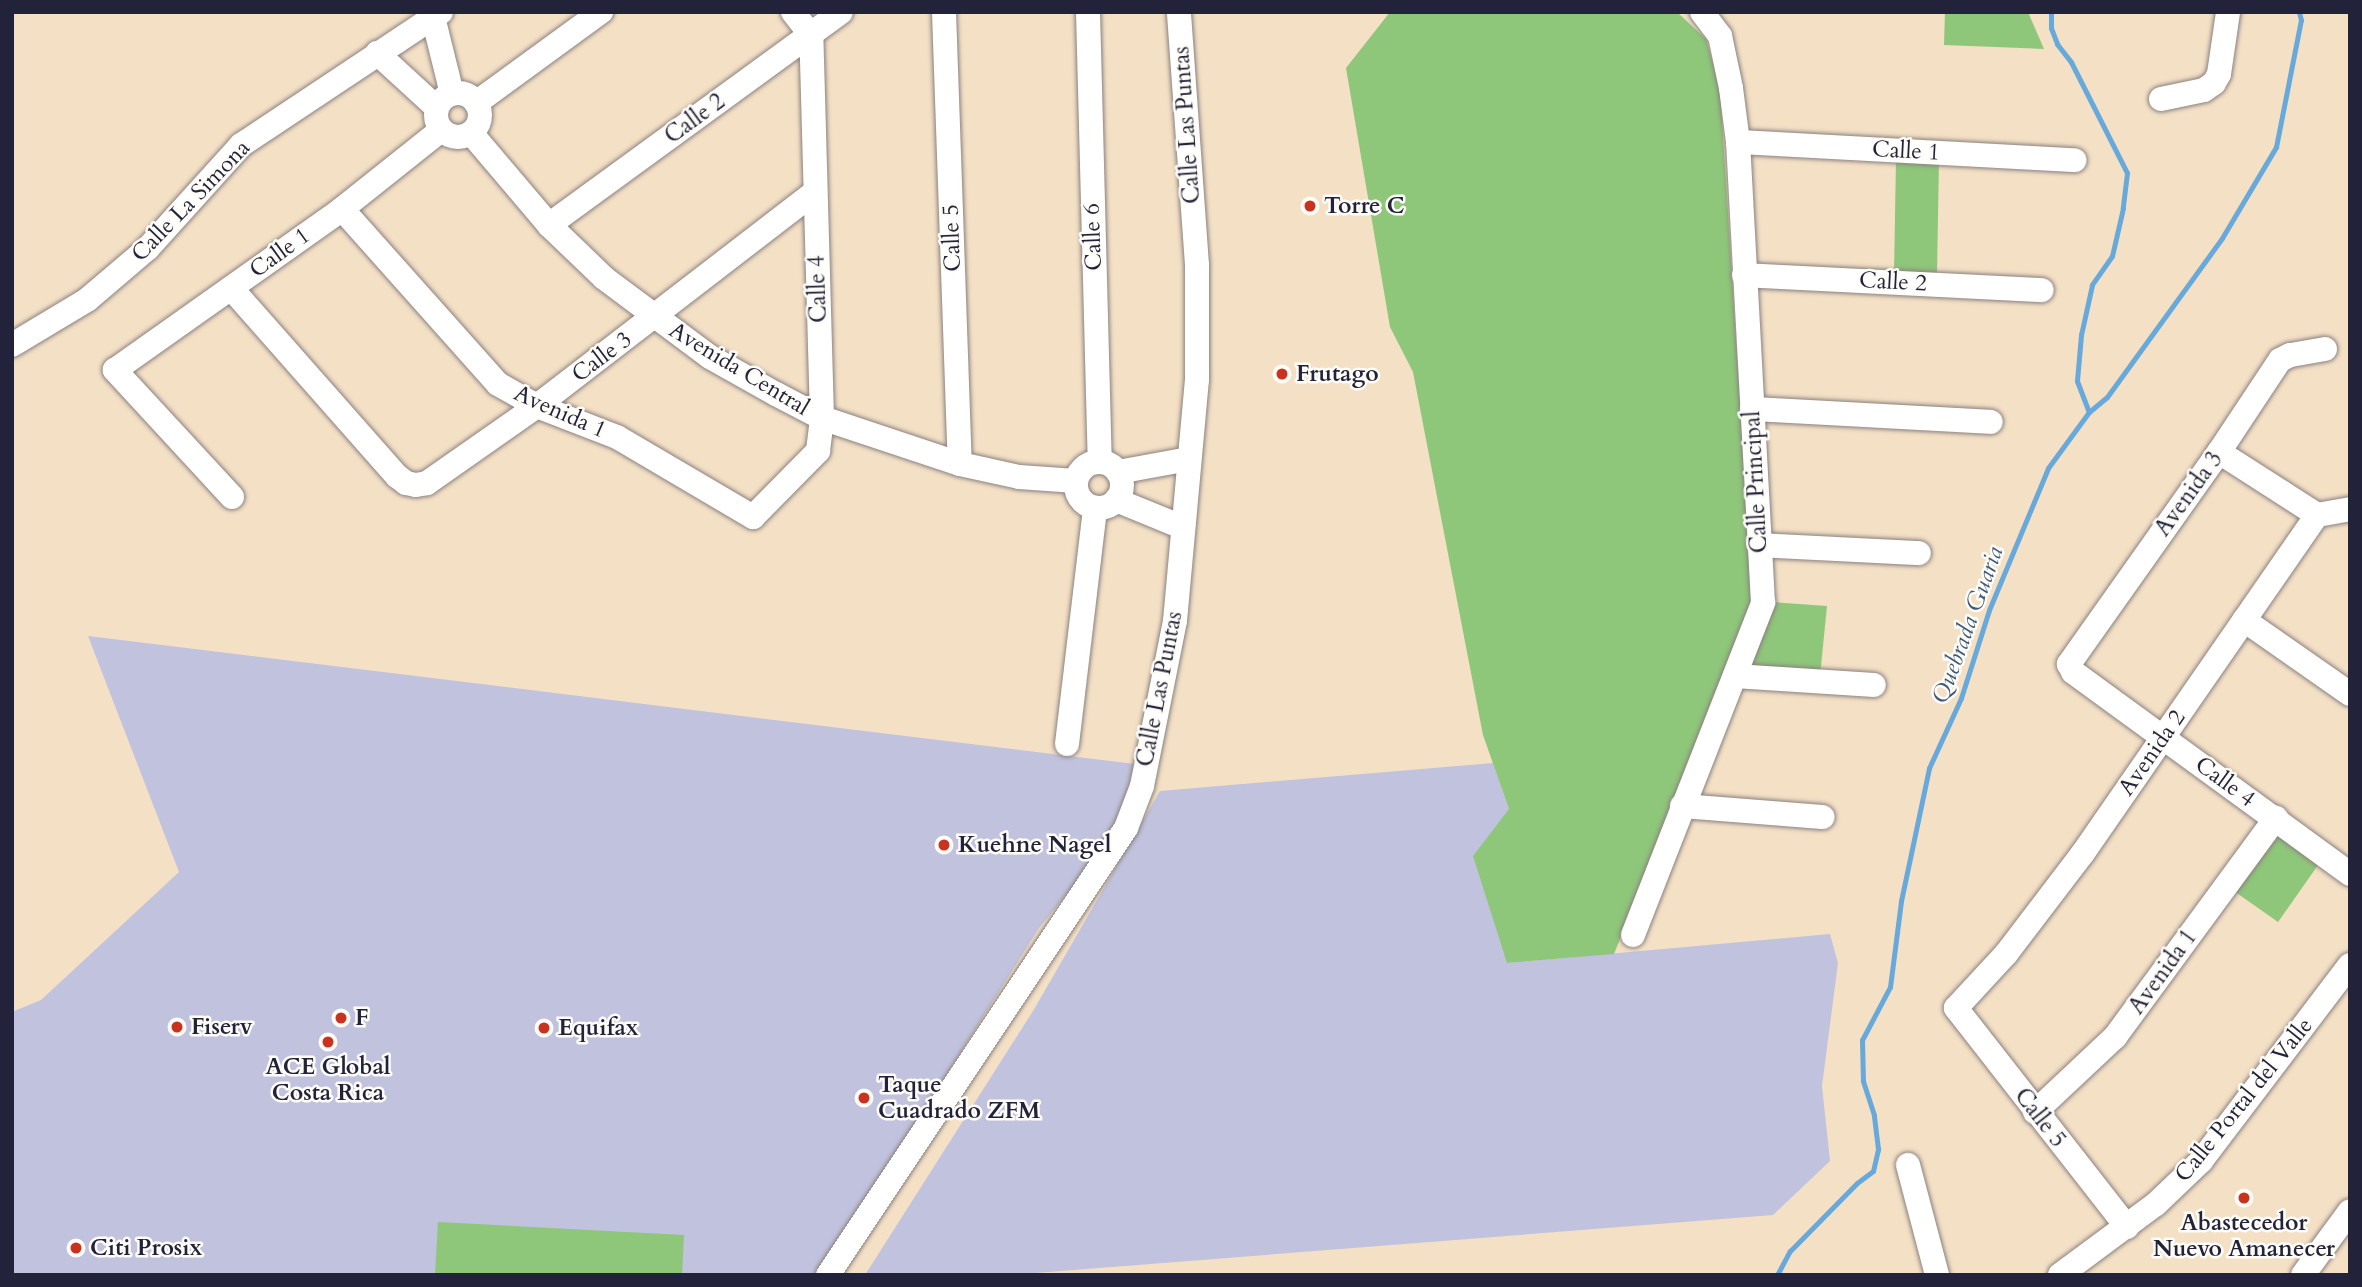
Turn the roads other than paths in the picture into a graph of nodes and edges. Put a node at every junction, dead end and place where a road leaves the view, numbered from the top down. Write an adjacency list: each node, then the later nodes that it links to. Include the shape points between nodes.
1 (601, 12): 13 (street)
2 (793, 12): 10 (street)
3 (841, 12): 10 (street, Calle 2)
4 (943, 12): 33 (street, Calle 5)
5 (1088, 12): 34 (street, Calle 6)
6 (1179, 12): 32 (street, Calle Las Puntas, via 1197,265 1197,380)
7 (1702, 12): 16 (street, Calle Principal, via 1720,36)
8 (2228, 12): 12 (street, via 2214,83 2204,90)
9 (437, 15): 11 (street, Calle La Simona); 14 (street)
10 (811, 35): 18 (street, Calle 4); 20 (street, Calle 2)
11 (377, 53): 14 (street); 25 (street, Calle La Simona, via 241,145 148,248 86,300)
12 (2161, 99)
13 (476, 103): 14 (street, via 468,96); 15 (street, via 480,120)
14 (443, 111): 15 (street, via 453,137); 19 (street, Calle 1)
15 (471, 133): 20 (street, Avenida Central)
16 (1738, 142): 17 (street, Calle 1); 21 (street, Calle Principal)
17 (2075, 160)
18 (815, 192): 24 (street, Calle 3); 29 (street, Calle 4)
19 (342, 209): 22 (street, Calle 1); 27 (street, Avenida 1, via 498,384)
20 (549, 225): 24 (street, Avenida Central, via 604,278)
21 (1744, 275): 23 (street, Calle 2); 28 (street, Calle Principal)
22 (231, 288): 27 (street, Calle 3, via 406,484 427,483); 36 (street, Calle 1, via 115,370)
23 (2042, 290)
24 (654, 317): 27 (street, Calle 3); 29 (street, Avenida Central, via 710,356)
25 (12, 345)
26 (2325, 349): 31 (street, Avenida 3, via 2280,360)
27 (537, 406): 40 (street, Avenida 1, via 617,437)
28 (1752, 409): 30 (street); 42 (street, Calle Principal)
29 (822, 418): 33 (street, Avenida Central); 40 (street, Calle 4, via 818,451)
30 (1991, 422)
31 (2220, 452): 39 (street); 45 (street, Avenida 3)
32 (1189, 459): 34 (street); 41 (street, Calle Las Puntas)
33 (960, 464): 35 (street, Avenida Central, via 1019,477)
34 (1109, 467): 35 (street, via 1084,467); 37 (street, via 1122,486)
35 (1076, 481): 37 (street, via 1082,501)
36 (233, 497)
37 (1106, 504): 41 (street); 50 (street)
38 (2350, 509): 39 (street)
39 (2317, 515): 44 (street, Avenida 2)
40 (753, 517)
41 (1182, 527): 62 (street, Calle Las Puntas, via 1175,621 1162,698 1142,786 1126,828)
42 (1759, 545): 43 (street); 46 (street, Calle Principal, via 1763,603)
43 (1919, 553)
44 (2244, 620): 48 (street); 49 (street, Avenida 2)
45 (2069, 664): 49 (street, Calle 4, via 2073,672)
46 (1735, 676): 47 (street); 51 (street, Calle Principal)
47 (1874, 685)
48 (2350, 694)
49 (2163, 737): 53 (street, Calle 4); 57 (street, Avenida 2, via 2006,954)
50 (1067, 744)
51 (1682, 806): 52 (street); 55 (street, Calle Principal)
52 (1823, 817)
53 (2276, 818): 54 (street, Calle 4); 58 (street, Avenida 1, via 2115,1037)
54 (2350, 874)
55 (1633, 935)
56 (2350, 965): 61 (street, Calle Portal del Valle, via 2201,1161)
57 (1956, 1008): 58 (street, Calle 5)
58 (2035, 1112): 61 (street, Calle 5)
59 (1908, 1165): 63 (street)
60 (2350, 1211): 65 (street)
61 (2127, 1227): 64 (street, Calle Portal del Valle)
62 (828, 1275)
63 (1937, 1275)
64 (2060, 1275)
65 (2303, 1275)

